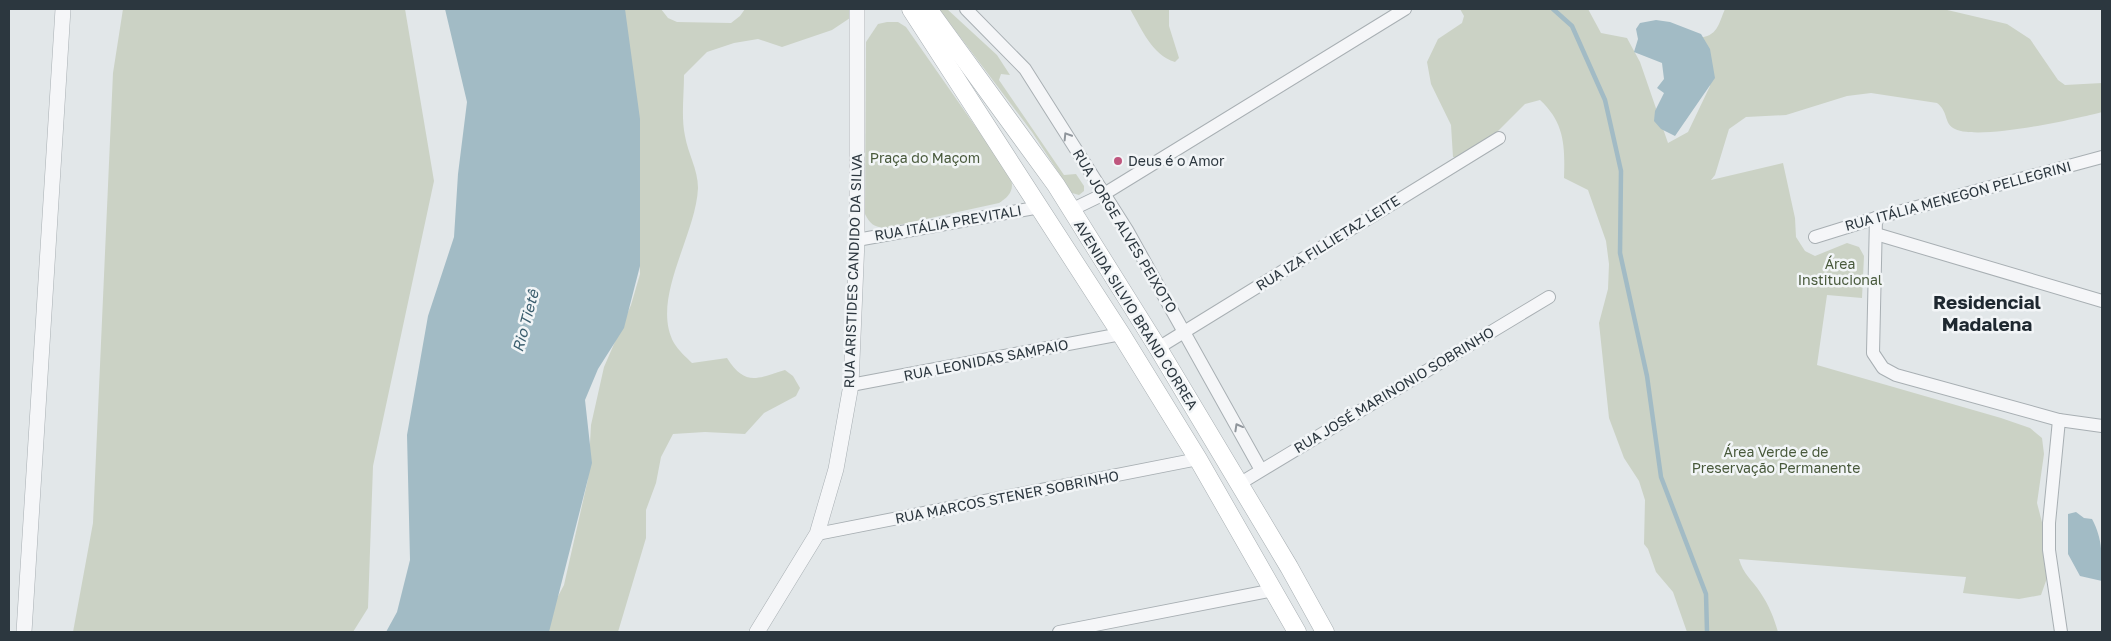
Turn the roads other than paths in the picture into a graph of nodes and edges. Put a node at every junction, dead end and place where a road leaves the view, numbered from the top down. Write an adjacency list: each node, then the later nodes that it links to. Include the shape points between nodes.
1 (64, 9): 29 (street)
2 (911, 9): 10 (main road, AVENIDA SILVIO BRAND CORREA)
3 (928, 9): 11 (main road, AVENIDA SILVIO BRAND CORREA)
4 (966, 9): 9 (street, RUA JORGE ALVES PEIXOTO, one-way to 4, via 1025,70)
5 (1405, 9): 9 (street)
6 (861, 10): 15 (street, RUA ARISTIDES CANDIDO DA SILVA)
7 (1499, 138): 18 (street, RUA IZA FILLIETAZ LEITE)
8 (2102, 157): 12 (street, RUA ITÁLIA MENEGON PELLEGRINI)
9 (1104, 194): 11 (street); 18 (street, RUA JORGE ALVES PEIXOTO)
10 (1040, 207): 15 (street, RUA ITÁLIA PREVITALI); 19 (main road, AVENIDA SILVIO BRAND CORREA)
11 (1071, 210): 20 (main road, AVENIDA SILVIO BRAND CORREA)
12 (1876, 218): 13 (street); 14 (street, RUA ITÁLIA MENEGON PELLEGRINI)
13 (1876, 234): 17 (street); 22 (street, via 1873,354 1883,368 1896,375)
14 (1815, 237)
15 (857, 240): 21 (street, RUA ARISTIDES CANDIDO DA SILVA)
16 (1549, 297): 25 (street, RUA JOSÉ MARINONIO SOBRINHO)
17 (2102, 301)
18 (1185, 332): 20 (street, RUA IZA FILLIETAZ LEITE); 25 (street, RUA JORGE ALVES PEIXOTO, one-way to 18)
19 (1121, 334): 21 (street, RUA LEONIDAS SAMPAIO); 24 (main road, AVENIDA SILVIO BRAND CORREA)
20 (1158, 348): 26 (main road, AVENIDA SILVIO BRAND CORREA)
21 (851, 386): 27 (street, RUA ARISTIDES CANDIDO DA SILVA, via 836,468)
22 (2059, 420): 23 (street); 34 (street, via 2049,550)
23 (2102, 426)
24 (1198, 459): 27 (street, RUA MARCOS STENER SOBRINHO); 28 (main road, AVENIDA SILVIO BRAND CORREA)
25 (1262, 470): 26 (street, RUA JOSÉ MARINONIO SOBRINHO)
26 (1239, 484): 33 (main road, AVENIDA SILVIO BRAND CORREA)
27 (817, 534): 30 (street, RUA ARISTIDES CANDIDO DA SILVA)
28 (1274, 590): 31 (street); 32 (main road, AVENIDA SILVIO BRAND CORREA)
29 (24, 632)
30 (758, 632)
31 (1059, 632)
32 (1297, 632)
33 (1325, 632)
34 (2061, 632)

